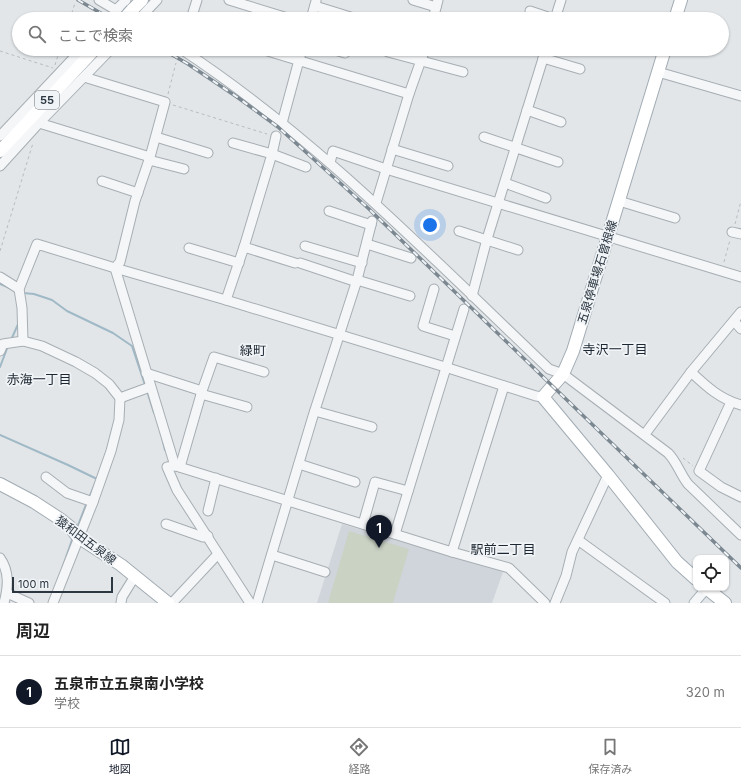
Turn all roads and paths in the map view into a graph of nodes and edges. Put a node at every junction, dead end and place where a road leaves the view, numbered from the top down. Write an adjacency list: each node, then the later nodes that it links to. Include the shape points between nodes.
1 (99, 0): 14 (street)
2 (142, 0): 15 (main road)
3 (157, 0): 15 (street)
4 (197, 0): 16 (street)
5 (229, 0): 17 (street)
6 (413, 0): 11 (street)
7 (561, 0): 20 (street)
8 (682, 0): 21 (main road)
9 (75, 3): 13 (path)
10 (316, 3): 18 (street)
11 (437, 4)
12 (530, 11): 19 (street)
13 (72, 12)
14 (116, 12)
15 (132, 12)
16 (193, 12)
17 (268, 12)
18 (338, 12)
19 (533, 12)
20 (557, 12)
21 (678, 12)
22 (0, 51): 23 (path)
23 (12, 55)
24 (16, 56): 40 (path)
25 (59, 56): 40 (path)
26 (74, 56): 40 (street)
27 (88, 56): 60 (main road, 55)
28 (104, 56): 44 (street)
29 (192, 56): 51 (street)
30 (285, 56): 37 (street)
31 (300, 56): 37 (street)
32 (404, 56): 38 (street)
33 (422, 56): 38 (street)
34 (543, 56): 48 (street)
35 (551, 56): 41 (street)
36 (664, 56): 43 (main road, 五泉停車場石曽根線)
37 (299, 60): 45 (street); 51 (street)
38 (421, 60): 42 (street); 45 (street)
39 (176, 63): 47 (path)
40 (58, 69): 52 (street)
41 (580, 69)
42 (463, 72)
43 (658, 72): 46 (street); 75 (main road, 五泉停車場石曽根線)
44 (84, 77): 47 (street); 50 (street)
45 (409, 94): 59 (street)
46 (741, 96)
47 (165, 102): 53 (path); 55 (street)
48 (527, 110): 49 (street); 58 (street)
49 (561, 122)
50 (38, 123): 63 (street); 66 (street)
51 (282, 123): 65 (street)
52 (0, 136)
53 (276, 136): 62 (street)
54 (34, 137): 88 (path)
55 (156, 137): 61 (street); 63 (street)
56 (484, 137): 58 (street)
57 (232, 143): 62 (street)
58 (516, 147): 64 (street); 72 (street)
59 (392, 148): 67 (street); 70 (street)
60 (0, 151)
61 (208, 153)
62 (272, 154): 68 (street); 85 (street)
63 (150, 158): 69 (street); 73 (street)
64 (558, 162)
65 (330, 164): 70 (street, via 333,151); 77 (street)
66 (0, 166)
67 (448, 166)
68 (306, 167)
69 (184, 169)
70 (386, 169): 76 (street); 77 (street)
71 (102, 181): 73 (street)
72 (505, 183): 74 (street); 76 (street)
73 (138, 193): 92 (street, via 120,262)
74 (546, 198)
75 (619, 201): 79 (street); 81 (main road, 五泉停車場石曽根線)
76 (499, 202): 81 (street); 82 (street)
77 (376, 203): 99 (street)
78 (329, 211): 83 (street, via 372,223)
79 (675, 218)
80 (459, 231): 82 (street)
81 (608, 236): 94 (street); 113 (main road, 五泉停車場石曽根線, via 573,352)
82 (487, 239): 87 (street); 99 (street)
83 (366, 244): 89 (street); 91 (street)
84 (305, 246): 91 (street)
85 (244, 247): 90 (street); 95 (street)
86 (189, 248): 90 (street)
87 (518, 250)
88 (0, 251)
89 (411, 258)
90 (239, 263): 100 (street)
91 (362, 263): 95 (street)
92 (115, 268): 96 (street, via 37,244); 100 (street); 112 (street)
93 (0, 277): 96 (street)
94 (741, 277)
95 (357, 281): 98 (street); 105 (street)
96 (19, 289): 107 (street)
97 (434, 289): 106 (street, via 423,326)
98 (410, 296)
99 (472, 296): 113 (street, via 549,369)
100 (226, 300): 105 (street)
101 (464, 309): 106 (street)
102 (741, 312): 103 (street)
103 (734, 321): 104 (street); 111 (street)
104 (741, 329)
105 (339, 335): 109 (street); 122 (street)
106 (455, 336): 109 (street)
107 (23, 341): 108 (street, via 3,344); 118 (street, via 42,346 95,373 109,384)
108 (0, 351)
109 (445, 367): 114 (street); 132 (street)
110 (264, 372): 116 (street, via 214,357)
111 (691, 372): 119 (street, via 710,390); 124 (street)
112 (146, 373): 115 (street); 116 (street)
113 (563, 374): 117 (main road, 五泉停車場石曽根線); 124 (street)
114 (504, 386): 117 (street); 144 (street)
115 (150, 387): 118 (street); 126 (street)
116 (202, 392): 121 (street); 126 (street)
117 (543, 397): 127 (main road)
118 (120, 398): 135 (street, via 119,420 111,451)
119 (731, 402): 120 (street); 133 (street, via 699,471 721,487)
120 (741, 405)
121 (247, 407)
122 (315, 411): 123 (street); 125 (street)
123 (372, 427)
124 (645, 434): 140 (street, via 668,453 688,484)
125 (299, 464): 130 (street); 134 (street)
126 (178, 467): 129 (street); 141 (street, via 167,467 177,490)
127 (608, 475): 143 (street); 150 (main road, via 677,562)
128 (46, 477): 135 (street, via 68,493)
129 (216, 478): 134 (street); 136 (street)
130 (355, 482)
131 (1, 486): 142 (main road, 猿和田五泉線, via 47,510 70,527)
132 (408, 491): 138 (street, via 375,482); 139 (street)
133 (741, 497)
134 (288, 501): 138 (street); 146 (street)
135 (93, 502): 142 (street)
136 (208, 511)
137 (166, 524): 141 (street, via 203,537)
138 (363, 524): 139 (street)
139 (395, 534): 144 (street)
140 (741, 535)
141 (208, 536): 145 (street)
142 (78, 537): 149 (main road, 猿和田五泉線); 157 (street)
143 (578, 540): 154 (street); 163 (street)
144 (452, 552): 162 (street, via 509,568)
145 (218, 554): 160 (street); 161 (street)
146 (272, 555): 148 (street); 161 (street)
147 (0, 558): 153 (street, via 5,565 8,579)
148 (325, 572)
149 (135, 576): 158 (street); 159 (main road, 猿和田五泉線)
150 (693, 576)
151 (704, 591): 165 (street)
152 (710, 591): 166 (main road)
153 (7, 593): 155 (street); 156 (street)
154 (654, 600): 164 (street)
155 (4, 603)
156 (29, 603)
157 (53, 603)
158 (121, 603)
159 (168, 603)
160 (172, 603)
161 (255, 603)
162 (545, 603)
163 (555, 603)
164 (665, 603)
165 (694, 603)
166 (725, 603)

